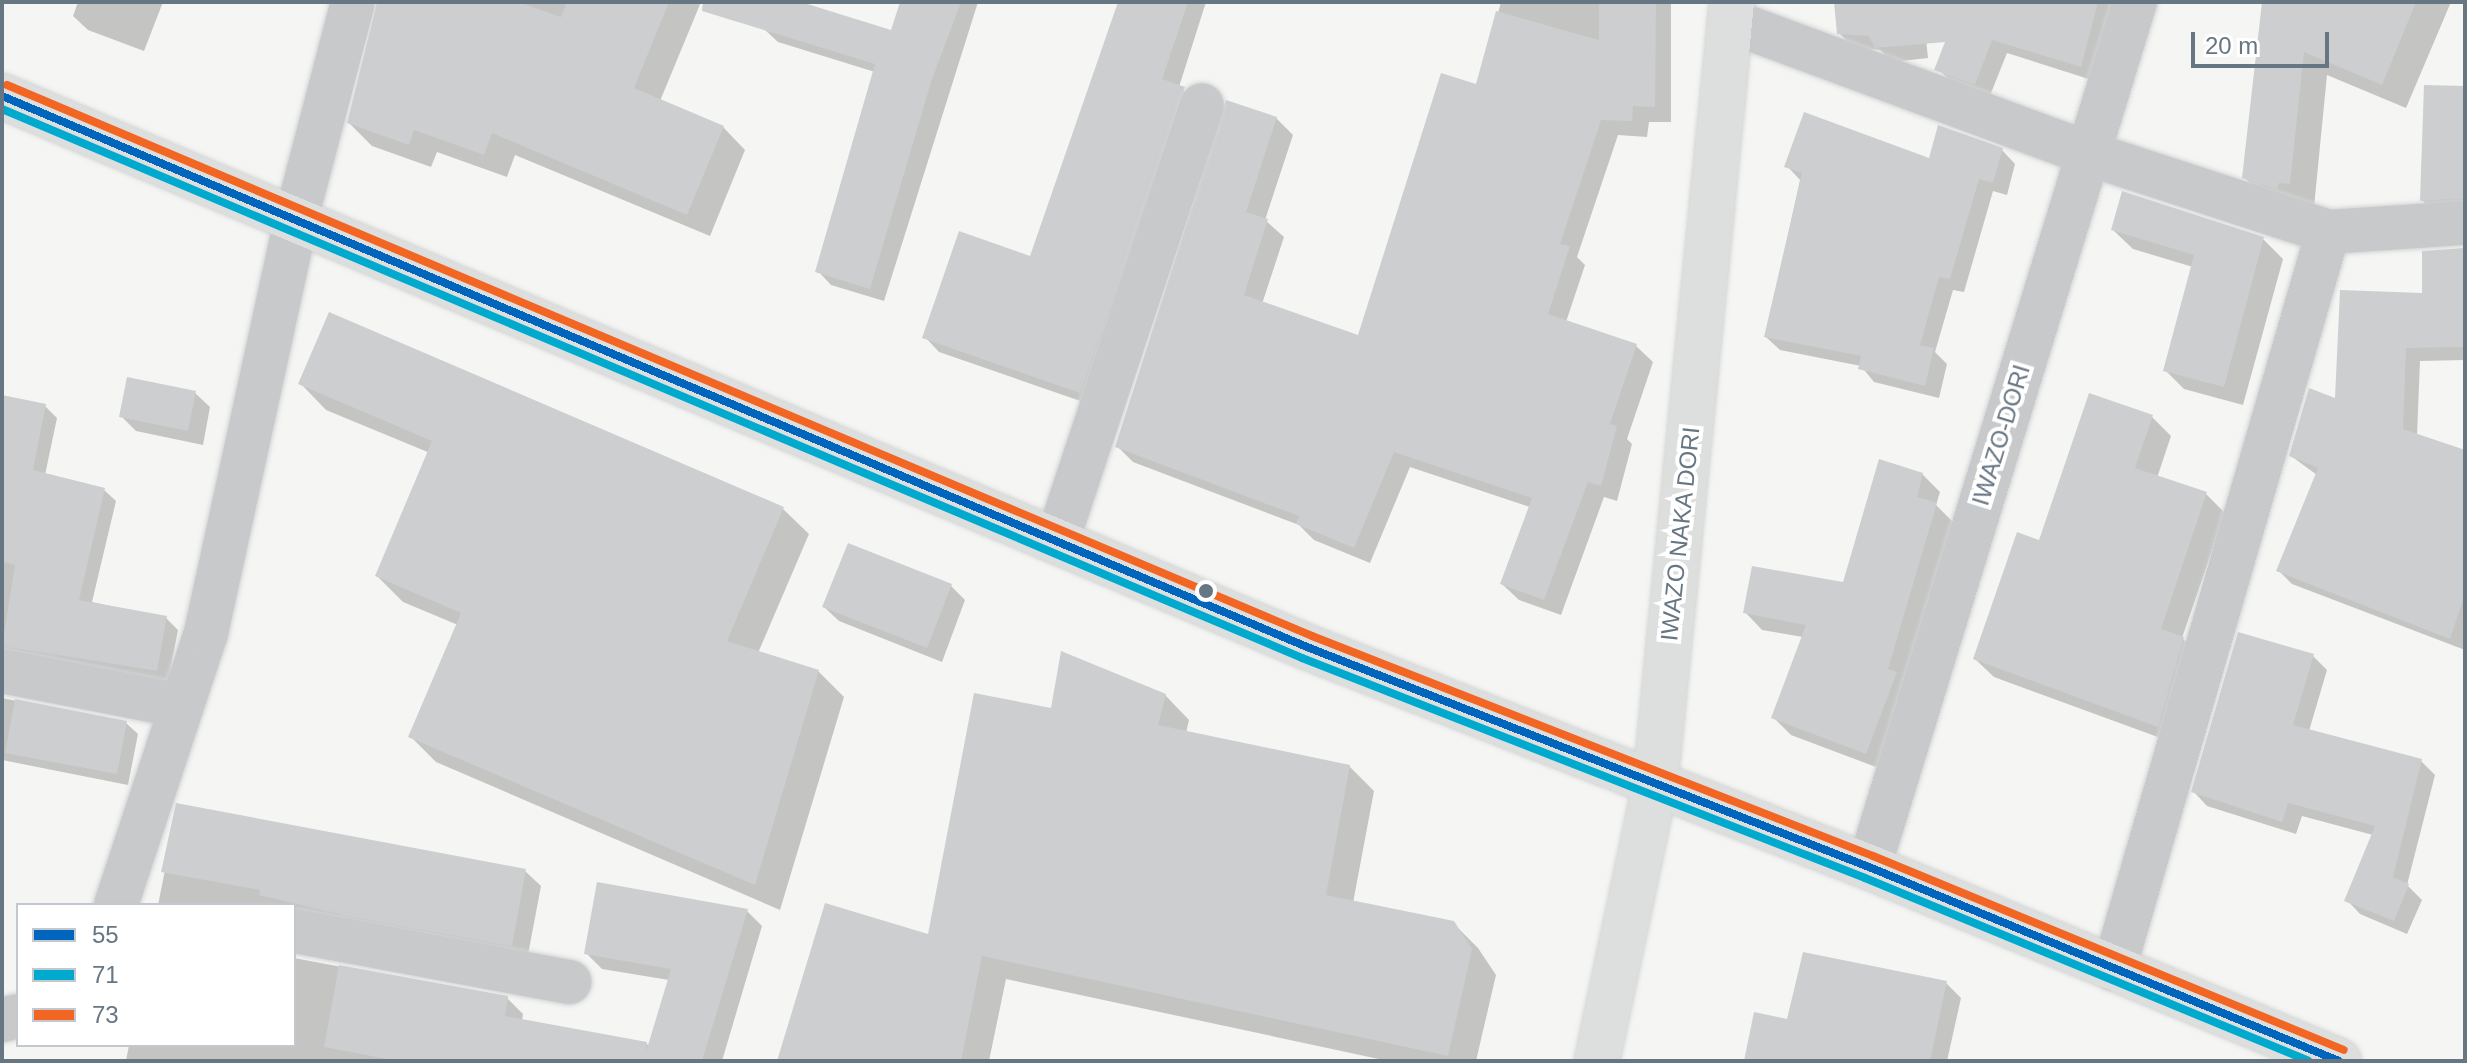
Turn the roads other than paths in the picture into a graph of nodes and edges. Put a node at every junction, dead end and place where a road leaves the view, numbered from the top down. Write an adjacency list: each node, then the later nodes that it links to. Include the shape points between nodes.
1 (353, 2): 7 (street)
2 (2135, 2): 6 (street, IWAZO-DORI)
3 (1731, 12): 6 (street); 13 (main road, IWAZO NAKA DORI)
4 (2, 96): 7 (main road)
5 (1202, 105): 10 (street)
6 (2087, 153): 9 (street); 14 (street, IWAZO-DORI)
7 (296, 219): 10 (main road); 12 (street, via 206,633)
8 (2465, 223): 9 (street)
9 (2328, 232): 17 (street)
10 (1057, 541): 13 (main road)
11 (2, 671): 12 (street)
12 (182, 706): 15 (street)
13 (1655, 786): 14 (main road); 19 (main road, IWAZO NAKA DORI)
14 (1869, 867): 17 (main road)
15 (129, 903)
16 (296, 931): 18 (street)
17 (2114, 969): 20 (main road)
18 (569, 982)
19 (1597, 1061)
20 (2339, 1061)

